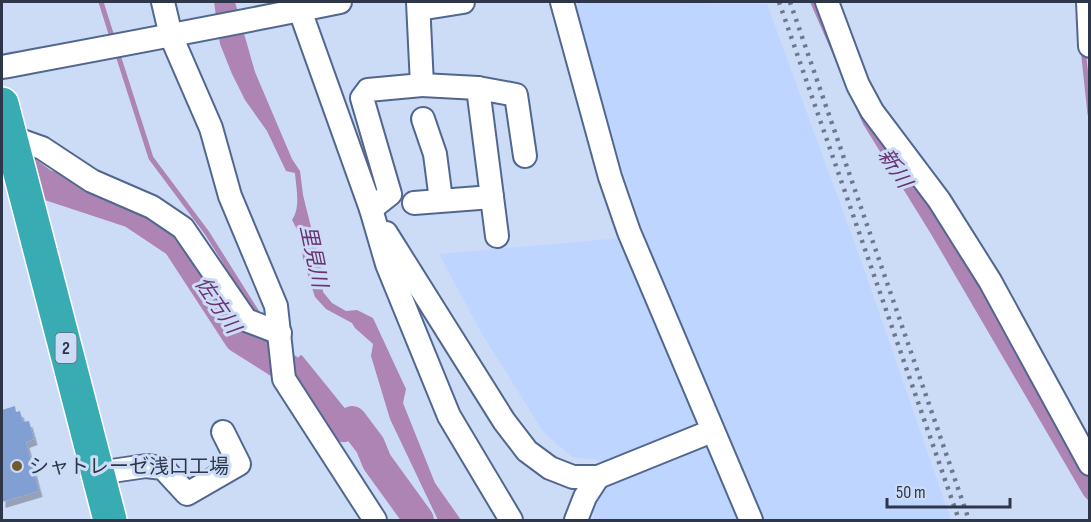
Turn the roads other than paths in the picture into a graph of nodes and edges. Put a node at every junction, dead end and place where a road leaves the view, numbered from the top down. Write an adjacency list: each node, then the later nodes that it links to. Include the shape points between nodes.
1 (163, 2): 9 (street)
2 (340, 2): 8 (street)
3 (463, 2): 7 (street)
4 (562, 2): 24 (street, via 629,232)
5 (827, 2): 26 (street, via 858,85 872,111 939,200 990,281)
6 (1088, 2): 10 (street)
7 (418, 5): 12 (street)
8 (295, 8): 9 (street); 21 (street)
9 (182, 34): 11 (street); 23 (street, via 230,196 276,306)
10 (1089, 46)
11 (2, 67)
12 (422, 86): 13 (street); 21 (street, via 368,90 362,98 390,194)
13 (478, 87): 17 (street, via 516,95); 18 (street)
14 (2, 105): 16 (highway, 2)
15 (423, 118): 19 (street, via 435,154)
16 (15, 153): 23 (street, via 42,148 92,181 152,207 183,228 246,320); 27 (highway, 2)
17 (525, 156)
18 (492, 197): 19 (street); 22 (street)
19 (441, 200): 20 (street)
20 (414, 202)
21 (371, 209): 28 (street, via 504,422 527,451 550,468 573,477); 31 (street, via 387,264 449,416)
22 (497, 236)
23 (280, 341): 30 (street, via 284,379)
24 (712, 430): 28 (street); 33 (street)
25 (223, 432): 27 (street, via 239,464 187,494 163,468 146,466)
26 (1089, 464)
27 (98, 473): 29 (highway, 2)
28 (598, 477): 32 (street)
29 (110, 520)
30 (375, 520)
31 (511, 520)
32 (576, 520)
33 (751, 520)

